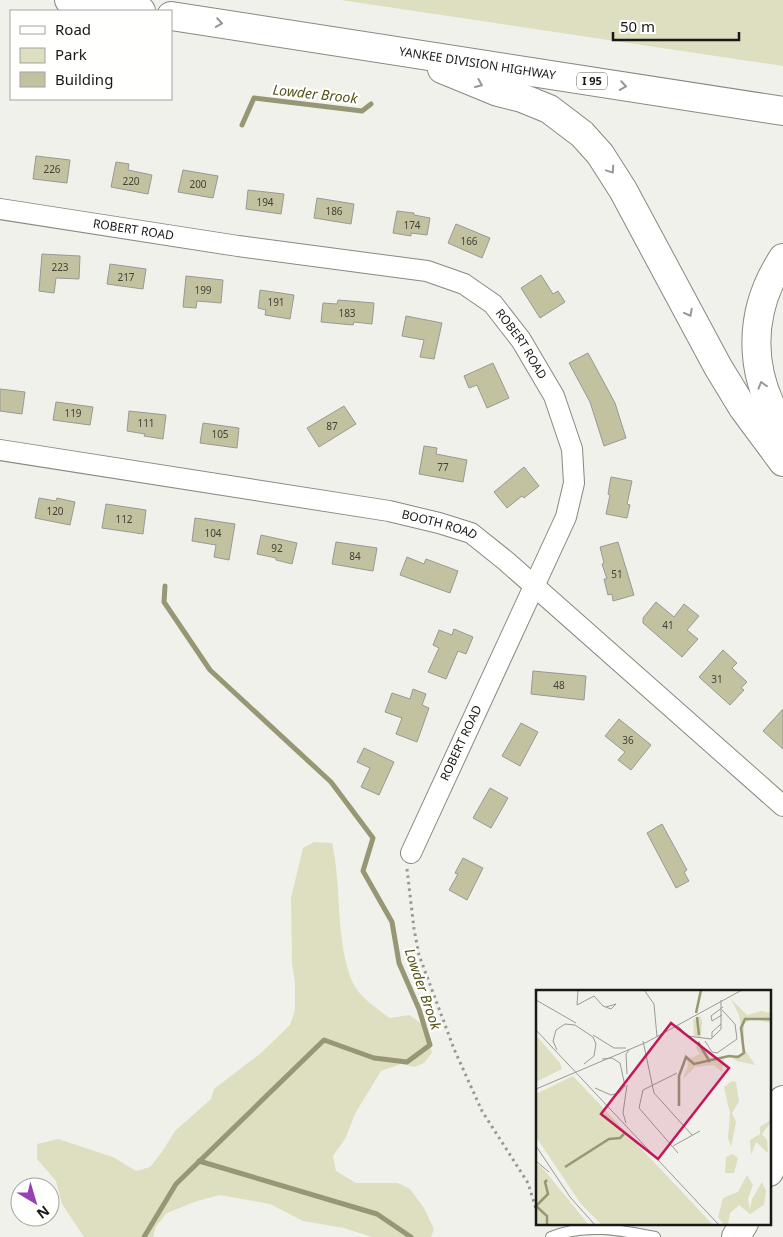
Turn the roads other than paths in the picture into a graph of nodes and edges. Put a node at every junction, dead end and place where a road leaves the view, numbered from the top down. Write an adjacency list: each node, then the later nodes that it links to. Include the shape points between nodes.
1 (69, 0): 2 (main road)
2 (134, 10)
3 (172, 16): 4 (main road, YANKEE DIVISION HIGHWAY / I 95, one-way to 4)
4 (402, 52): 5 (main road, YANKEE DIVISION HIGHWAY / I 95, one-way to 5); 10 (main road, one-way to 10, via 498,92 549,109 582,134 605,161 623,190 743,408)
5 (783, 111)
6 (0, 209): 11 (street, ROBERT ROAD, via 427,271 464,284 493,304 521,340 554,396 572,449 574,483 566,517)
7 (783, 258): 8 (main road, one-way to 7, via 766,397 756,344 764,295)
8 (783, 428)
9 (0, 450): 11 (street, BOOTH ROAD, via 439,522 471,533)
10 (783, 462)
11 (534, 585): 12 (street, BOOTH ROAD); 13 (street, ROBERT ROAD)
12 (783, 806)
13 (411, 852)
14 (783, 1100): 15 (main road)
15 (774, 1148)
16 (724, 1224): 20 (main road)
17 (743, 1224): 21 (main road)
18 (551, 1237): 19 (lane, via 585,1229 616,1229)
19 (655, 1237)
20 (721, 1237)
21 (736, 1237)

